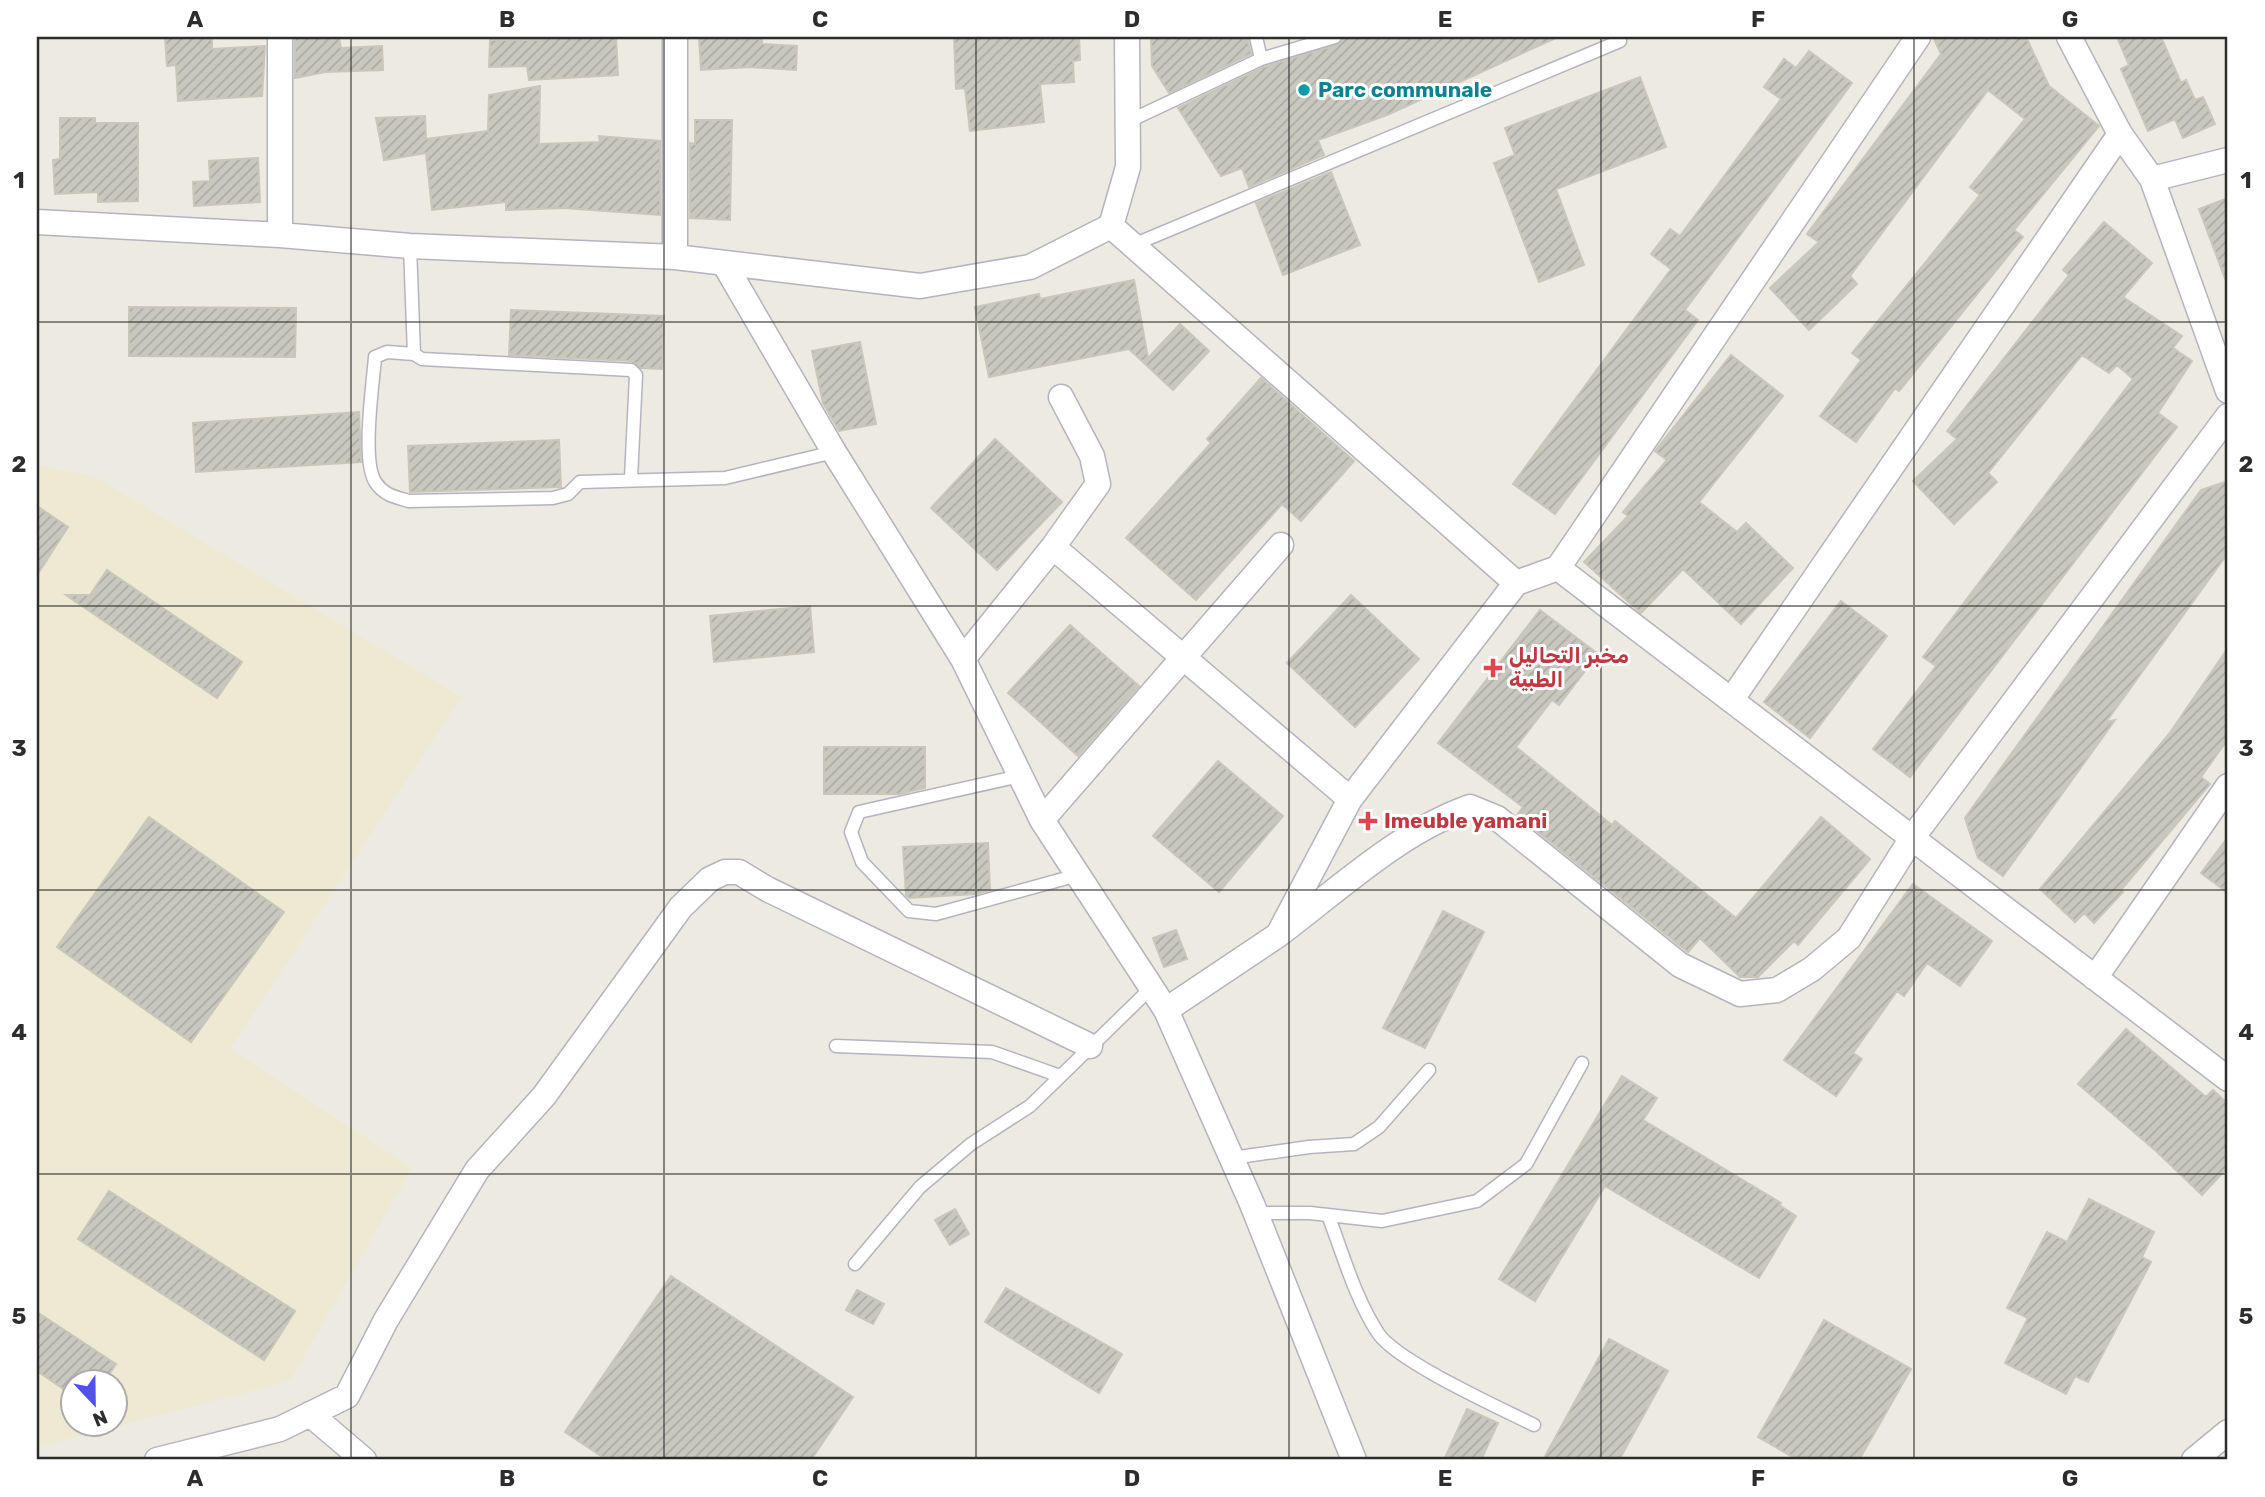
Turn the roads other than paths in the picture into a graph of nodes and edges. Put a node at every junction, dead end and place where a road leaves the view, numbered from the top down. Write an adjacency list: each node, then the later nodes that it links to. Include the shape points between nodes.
1 (280, 37): 16 (street)
2 (675, 37): 19 (street)
3 (1127, 37): 10 (street)
4 (1256, 37): 9 (lane)
5 (1335, 37): 9 (lane)
6 (1918, 37): 29 (street)
7 (2069, 37): 11 (street)
8 (1620, 41): 17 (lane)
9 (1261, 59): 10 (lane)
10 (1128, 122): 15 (street, via 1128,167)
11 (2120, 134): 13 (street); 33 (street)
12 (2228, 160): 13 (street)
13 (2152, 179): 22 (street)
14 (37, 222): 16 (street)
15 (1111, 226): 17 (street); 20 (street, via 1030,267 920,286)
16 (280, 235): 18 (street)
17 (1133, 245): 30 (street)
18 (410, 246): 19 (street); 21 (lane)
19 (675, 257): 20 (street)
20 (725, 265): 25 (street)
21 (414, 354): 26 (lane, via 422,359 631,370 636,375); 26 (lane, via 387,352 376,358 368,438 374,481 387,495 409,501 553,498 568,494 580,482)
22 (2228, 391)
23 (1061, 397): 28 (street, via 1093,456 1098,484)
24 (2228, 416): 38 (street)
25 (834, 452): 26 (lane, via 724,478); 32 (street)
26 (631, 478)
27 (1281, 545): 31 (street)
28 (1054, 547): 31 (street); 32 (street)
29 (1558, 568): 30 (street); 33 (street)
30 (1516, 583): 36 (street)
31 (1184, 655): 36 (street); 37 (street)
32 (963, 659): 34 (street)
33 (1732, 699): 38 (street)
34 (1020, 776): 37 (street); 39 (lane, via 859,812 850,832 862,862 909,911 936,914)
35 (2228, 786): 41 (street)
36 (1350, 799): 40 (street)
37 (1042, 820): 39 (street)
38 (1912, 838): 40 (street, via 1849,937 1812,969 1777,990 1740,994 1680,965 1497,818 1470,807 1445,816 1387,853); 41 (street)
39 (1078, 875): 42 (street)
40 (1278, 935): 43 (street)
41 (2095, 978): 49 (street)
42 (1152, 988): 43 (street); 45 (lane)
43 (1166, 1010): 50 (street)
44 (835, 1046): 48 (lane, via 992,1052)
45 (1090, 1046): 48 (lane); 54 (street, via 739,872 710,879 681,907 544,1096 477,1170 386,1320 347,1396)
46 (1582, 1063): 52 (lane, via 1526,1164 1477,1201 1382,1221)
47 (1429, 1070): 50 (lane, via 1379,1127 1354,1144)
48 (1060, 1076): 53 (lane, via 1030,1106 971,1144 920,1187)
49 (2228, 1079)
50 (1231, 1158): 51 (street)
51 (1255, 1213): 52 (lane); 59 (street)
52 (1328, 1215): 55 (lane, via 1379,1335 1414,1363)
53 (855, 1264)
54 (310, 1414): 57 (street, via 279,1429); 58 (street)
55 (1534, 1425)
56 (2228, 1432): 60 (street)
57 (157, 1460)
58 (364, 1460)
59 (1354, 1460)
60 (2194, 1460)

